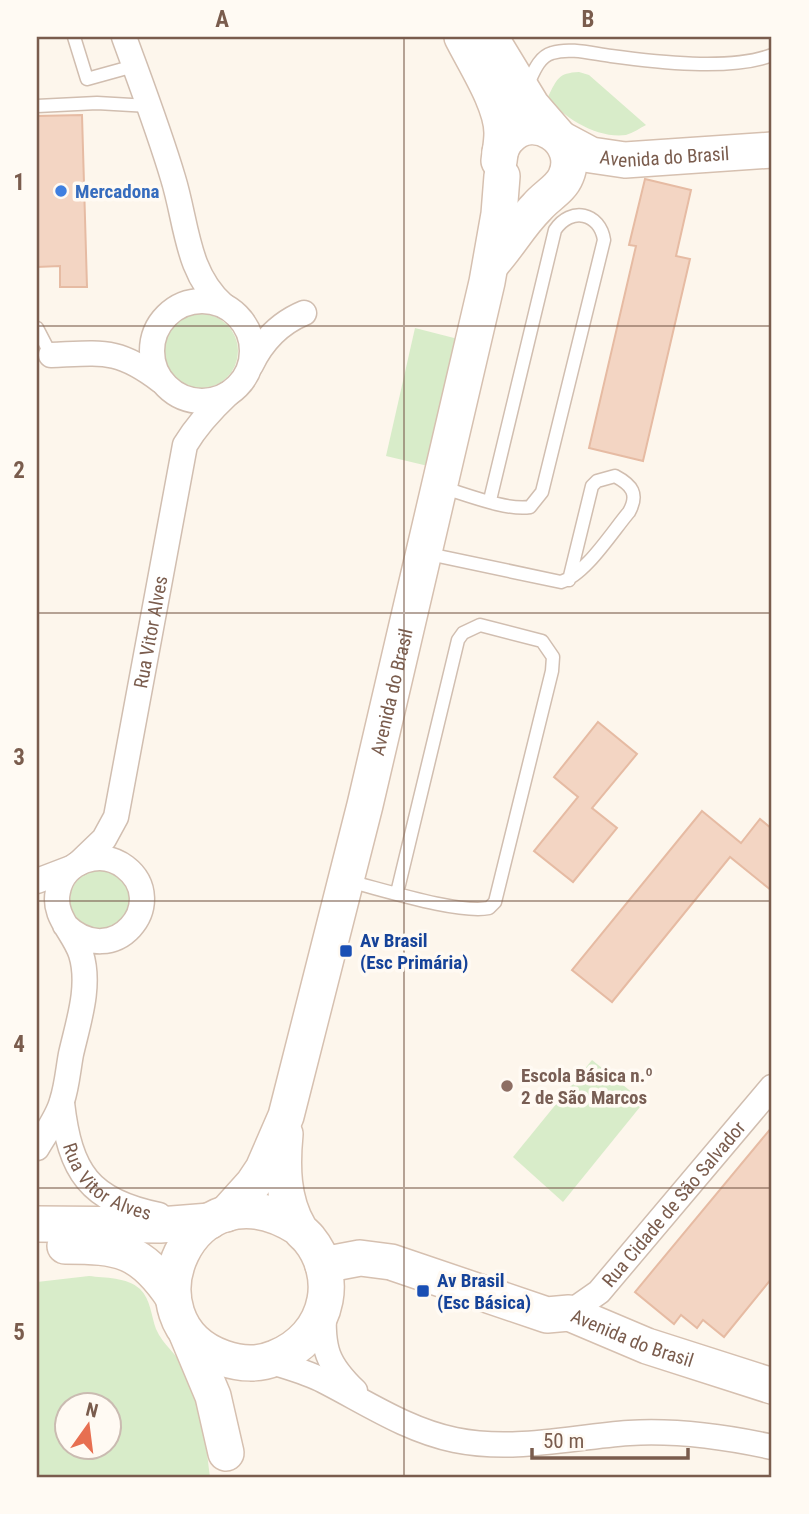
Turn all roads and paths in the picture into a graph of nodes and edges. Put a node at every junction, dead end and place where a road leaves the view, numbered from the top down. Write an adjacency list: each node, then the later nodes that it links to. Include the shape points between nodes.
1 (74, 37): 6 (lane, via 88,79)
2 (124, 37): 6 (street)
3 (462, 37): 12 (street, via 500,120)
4 (490, 37): 7 (street, Avenida do Brasil)
5 (772, 55): 7 (lane, via 687,63 553,52 536,67)
6 (134, 66): 9 (street)
7 (524, 93): 10 (street, Avenida do Brasil)
8 (37, 106): 9 (lane)
9 (149, 106): 14 (street, via 174,181)
10 (559, 138): 11 (street, Avenida do Brasil, via 591,155 625,160); 12 (street, via 545,128 521,129 509,137); 13 (street, via 569,166 566,178)
11 (772, 150)
12 (501, 164): 13 (street, via 507,185 519,194 545,196); 15 (street, Avenida do Brasil)
13 (553, 191): 15 (street)
14 (191, 258): 16 (street, via 213,296); 17 (street, Rua Vitor Alves, via 183,287)
15 (491, 265): 25 (street, Avenida do Brasil)
16 (228, 308): 17 (street, via 199,300); 21 (street, via 248,330 253,354); 21 (street, Rua Vitor Alves, via 298,315 277,330)
17 (162, 320): 19 (street, via 141,337); 22 (street, Rua Vitor Alves, via 151,348 156,371)
18 (37, 328): 20 (lane)
19 (107, 353): 20 (street); 22 (street, via 142,366)
20 (51, 355)
21 (250, 366): 23 (street, Rua Vitor Alves, via 246,377)
22 (166, 386): 23 (street, via 192,400); 24 (street, Rua Vitor Alves, via 181,421)
23 (228, 394): 24 (street, Rua Vitor Alves)
24 (185, 445): 29 (street, Rua Vitor Alves)
25 (439, 487): 26 (lane); 27 (street, Avenida do Brasil)
26 (490, 500): 26 (lane, via 555,230 569,217 588,217 602,230 604,240 542,492 530,507)
27 (424, 553): 28 (lane); 33 (street, Avenida do Brasil)
28 (569, 580): 28 (lane, via 635,502 625,481 615,476 592,486)
29 (116, 817): 30 (street, Rua Vitor Alves, via 104,839); 31 (street, Rua Vitor Alves, via 118,845)
30 (75, 865): 31 (street, via 88,859 109,859); 32 (street); 36 (street, Rua Vitor Alves, via 58,890)
31 (134, 876): 37 (street, Rua Vitor Alves, via 141,907)
32 (37, 881)
33 (346, 881): 34 (lane); 41 (street, Avenida do Brasil)
34 (397, 893): 34 (lane, via 458,640 480,625 542,641 553,657 552,671 495,902 489,908 470,910)
35 (37, 896): 36 (street)
36 (62, 920): 37 (street, via 82,939 93,942); 38 (street, Rua Vitor Alves, via 81,955)
37 (124, 934): 38 (street, Rua Vitor Alves, via 102,957)
38 (85, 985): 40 (street, Rua Vitor Alves)
39 (772, 1087): 50 (street, Rua Cidade de São Salvador, via 599,1292)
40 (62, 1103): 42 (street, Rua Vitor Alves); 43 (street, Rua Vitor Alves, via 78,1168 96,1190 138,1211)
41 (286, 1116): 43 (street, Avenida do Brasil, via 253,1184); 45 (street, Avenida do Brasil, via 282,1163)
42 (37, 1148)
43 (209, 1219): 44 (street, via 160,1225); 45 (street, via 245,1210 283,1218); 49 (street, via 180,1253 173,1275)
44 (37, 1224)
45 (299, 1228): 47 (street, Avenida do Brasil)
46 (37, 1246): 49 (street, via 103,1246 127,1252 159,1276)
47 (323, 1265): 48 (street); 50 (street, Avenida do Brasil, via 344,1259 376,1259 547,1315)
48 (325, 1301): 51 (street, via 320,1318 299,1345); 53 (street, via 323,1333 329,1360)
49 (178, 1311): 51 (street, via 197,1343 217,1356); 55 (street, via 213,1396)
50 (569, 1313): 52 (street, Avenida do Brasil, via 648,1346)
51 (266, 1361): 53 (street, via 323,1381); 55 (street, via 232,1405)
52 (772, 1386)
53 (371, 1406): 54 (street, via 429,1432 478,1443 538,1444 630,1433 682,1434)
54 (772, 1447)
55 (226, 1465)

